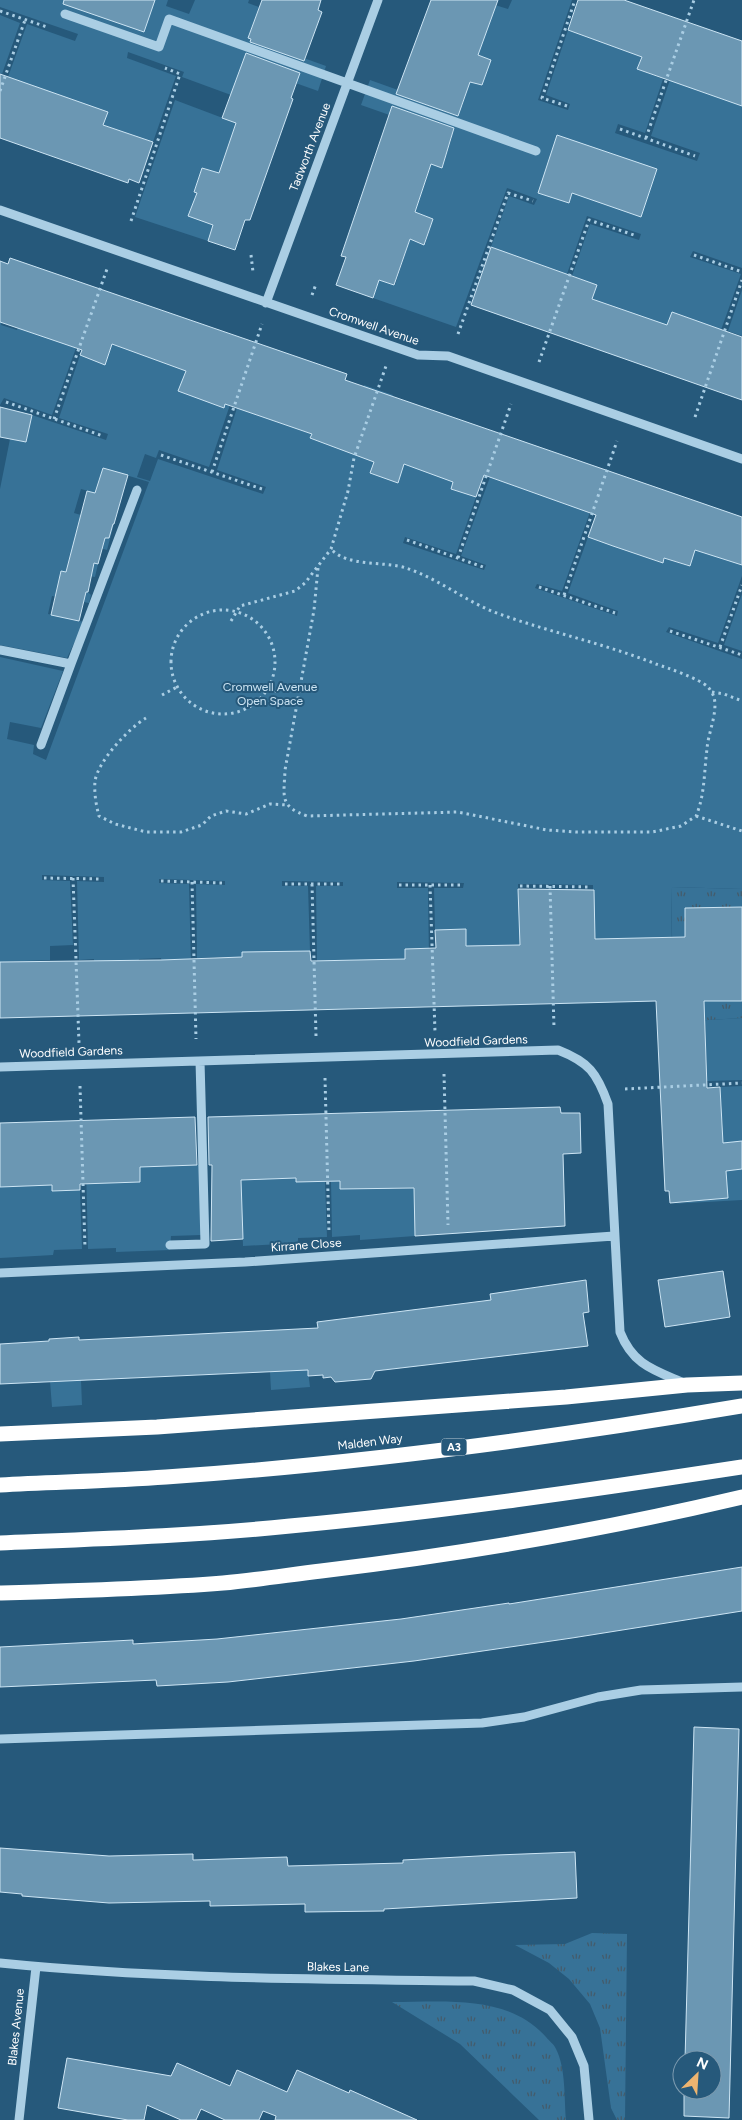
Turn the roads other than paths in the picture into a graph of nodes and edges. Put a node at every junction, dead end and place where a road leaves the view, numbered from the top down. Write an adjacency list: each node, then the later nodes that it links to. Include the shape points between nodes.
1 (378, 0): 3 (street, Tadworth Avenue)
2 (65, 14): 3 (street, via 159,48 169,19)
3 (348, 84): 4 (street); 6 (street, Tadworth Avenue)
4 (536, 151)
5 (0, 210): 6 (street, Cromwell Avenue)
6 (266, 303): 7 (street, Cromwell Avenue, via 418,355 448,356)
7 (742, 459)
8 (137, 490): 10 (street)
9 (0, 650): 10 (street)
10 (71, 664): 11 (street)
11 (41, 745)
12 (199, 1061): 13 (street, Woodfield Gardens); 14 (street, Woodfield Gardens, via 555,1051 574,1056 595,1074 608,1104); 15 (street, via 205,1244)
13 (0, 1067)
14 (614, 1236): 16 (street, Kirrane Close, via 246,1262); 18 (street, Woodfield Gardens, via 620,1332 627,1349 651,1368)
15 (170, 1245)
16 (0, 1273)
17 (742, 1383): 18 (highway)
18 (687, 1385): 20 (highway, via 157,1427)
19 (742, 1406): 22 (highway, Malden Way / A3, via 524,1439 305,1465 165,1477)
20 (0, 1434)
21 (742, 1467): 24 (highway, via 529,1499 290,1526 165,1536)
22 (0, 1485)
23 (742, 1497): 25 (highway, via 671,1514 505,1545 371,1565 215,1584)
24 (0, 1543)
25 (0, 1593)
26 (742, 1687): 27 (street, via 641,1690 598,1697 524,1717 482,1723)
27 (0, 1739)
28 (0, 1963): 29 (street, Blakes Lane)
29 (36, 1967): 30 (street, Blakes Avenue); 31 (street, Blakes Lane, via 191,1977 474,1981 513,1990 550,2010 572,2037 584,2066)
30 (18, 2120)
31 (589, 2120)

